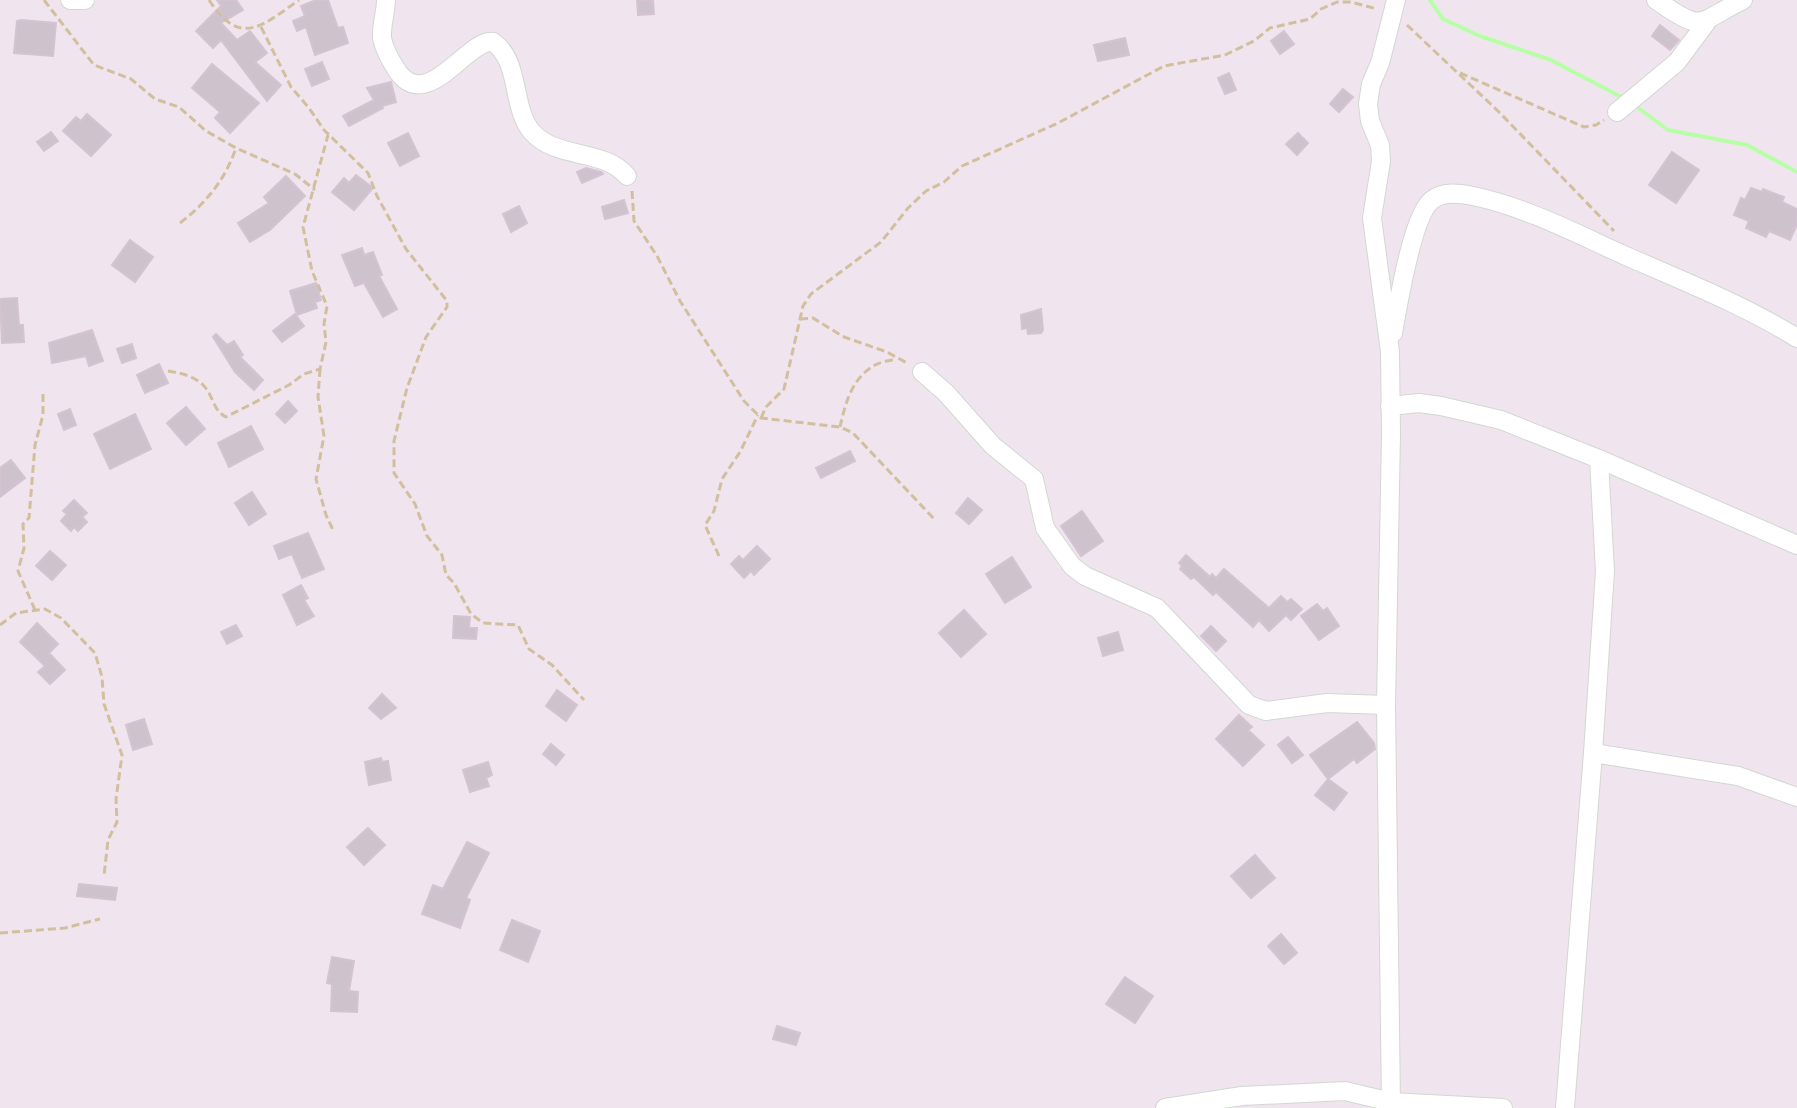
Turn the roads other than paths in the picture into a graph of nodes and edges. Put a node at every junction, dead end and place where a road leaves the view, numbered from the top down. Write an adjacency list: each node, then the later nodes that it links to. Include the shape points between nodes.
1 (70, 0): 2 (street)
2 (85, 0)
3 (386, 0): 9 (street, via 382,37 403,78 422,84 449,71 479,44 493,42 510,66 533,133 572,154 611,162)
4 (1656, 0): 7 (street, via 1691,21)
5 (1743, 0): 7 (street)
6 (1395, 6): 11 (street, via 1368,104 1380,145 1372,218)
7 (1706, 23): 8 (street, via 1677,62)
8 (1617, 112)
9 (627, 176)
10 (1797, 338): 11 (street, via 1531,214 1446,193 1425,206 1411,245)
11 (1390, 352): 13 (street)
12 (922, 372): 16 (street, via 993,446 1034,479 1045,528 1072,566 1157,608 1249,705 1266,711 1327,703)
13 (1390, 406): 14 (street, via 1419,403 1501,420); 16 (street)
14 (1599, 459): 15 (street); 17 (street, via 1605,571)
15 (1797, 545)
16 (1386, 705): 19 (street)
17 (1593, 753): 18 (street, via 1738,776); 22 (street)
18 (1797, 797)
19 (1391, 1105): 20 (street, via 1345,1091 1242,1096); 21 (street)
20 (1165, 1108)
21 (1503, 1108)
22 (1565, 1108)

